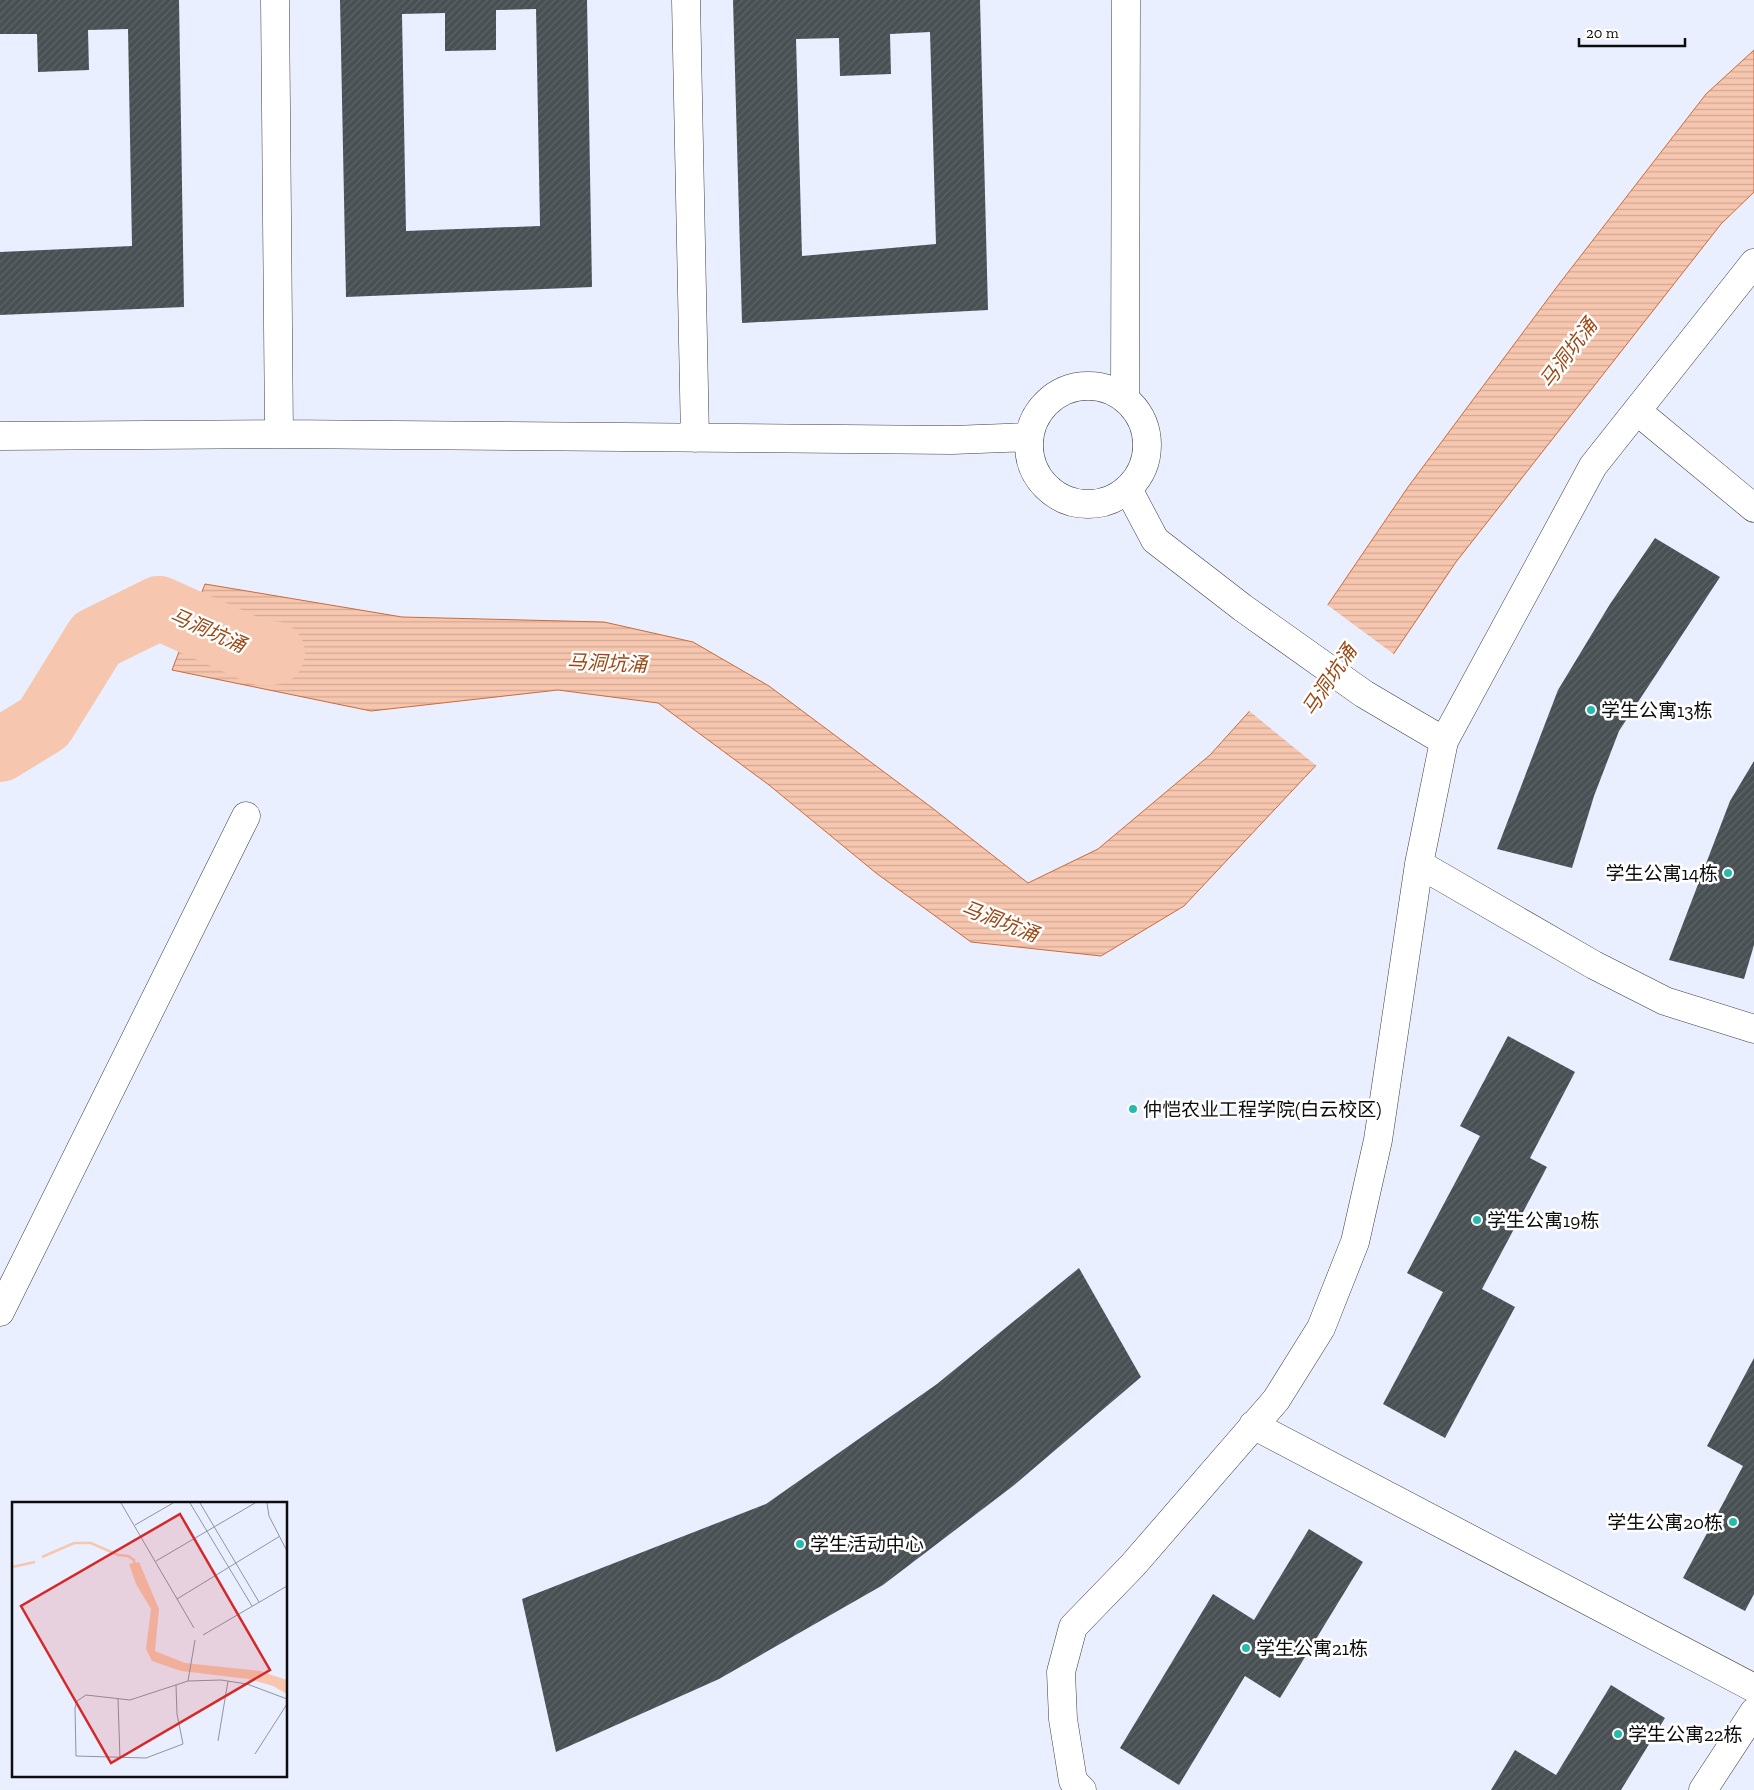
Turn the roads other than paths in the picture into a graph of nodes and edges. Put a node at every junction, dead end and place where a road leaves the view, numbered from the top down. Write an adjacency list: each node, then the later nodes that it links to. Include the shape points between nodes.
1 (275, 0): 7 (street)
2 (686, 0): 9 (street)
3 (1126, 0): 5 (street)
4 (1754, 263): 6 (street)
5 (1125, 398): 10 (street, via 1106,388 1085,385 1065,390 1048,401 1035,418); 11 (street, via 1138,413 1147,432 1148,453 1141,473)
6 (1637, 411): 12 (street); 13 (street, via 1593,466)
7 (279, 434): 8 (street); 9 (street)
8 (0, 436)
9 (695, 438): 10 (street)
10 (1028, 438): 11 (street, via 1030,458 1038,477 1051,493 1070,502 1090,505 1111,501)
11 (1128, 489): 13 (street, via 1155,540 1242,608 1364,694)
12 (1754, 508)
13 (1444, 741): 15 (street)
14 (246, 816): 17 (street)
15 (1418, 864): 16 (street, via 1594,965 1665,1001); 18 (street, via 1378,1140 1355,1242 1320,1328 1276,1400)
16 (1754, 1029)
17 (0, 1312)
18 (1253, 1425): 19 (street); 21 (street, via 1133,1565 1073,1627 1061,1672 1063,1719 1074,1781)
19 (1754, 1688)
20 (1754, 1712): 22 (street)
21 (1082, 1790)
22 (1703, 1790)

